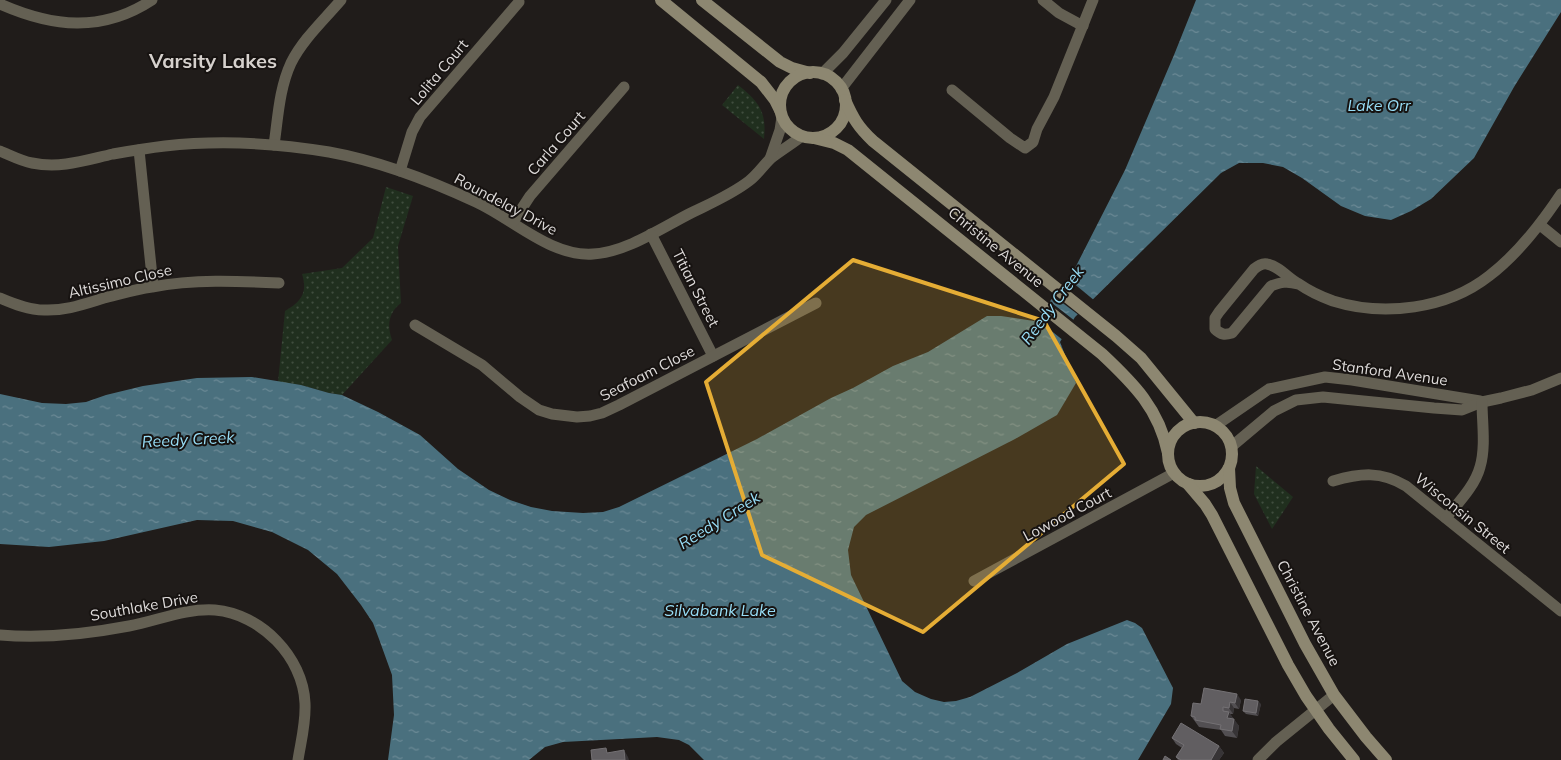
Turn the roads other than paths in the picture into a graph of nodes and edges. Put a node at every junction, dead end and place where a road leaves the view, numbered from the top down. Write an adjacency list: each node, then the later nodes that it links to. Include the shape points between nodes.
1 (152, 0): 10 (street, via 116,17 86,23 43,20)
2 (341, 0): 18 (street, via 301,47 292,63 280,98)
3 (661, 0): 16 (main road, via 761,82)
4 (702, 0): 12 (main road, via 780,62)
5 (886, 0): 12 (street, via 843,53)
6 (910, 0): 15 (street)
7 (1042, 0): 11 (street)
8 (1093, 0): 11 (street)
9 (519, 2): 22 (street, Lolita Court, via 420,117)
10 (0, 4)
11 (1082, 26): 14 (street, via 1033,142 1025,148)
12 (816, 73): 15 (main road, via 836,82); 16 (main road, via 800,75 790,81 780,100)
13 (624, 87): 24 (street, Carla Court, via 530,196)
14 (952, 90)
15 (843, 94): 17 (main road, via 845,111 841,122 825,136); 37 (main road, Christine Avenue, via 856,123 873,141 1141,358)
16 (781, 114): 17 (main road, via 794,132); 21 (street, Roundelay Drive, via 780,130)
17 (808, 137): 21 (street, Roundelay Drive); 40 (main road, Christine Avenue, via 848,150 1077,333 1125,376 1151,407)
18 (274, 146): 19 (street, Roundelay Drive, via 194,144); 22 (street, Roundelay Drive, via 330,152)
19 (139, 150): 20 (street, Roundelay Drive, via 56,166 31,163); 30 (street)
20 (0, 151)
21 (770, 159): 26 (street, Roundelay Drive, via 749,181 732,192)
22 (400, 171): 24 (street, Roundelay Drive, via 427,180)
23 (1561, 194): 25 (street)
24 (513, 222): 26 (street, Roundelay Drive, via 544,242 577,254 611,251)
25 (1540, 225): 27 (street); 28 (street, via 1488,277 1463,292 1418,306 1364,308 1332,300)
26 (651, 234): 34 (street, Titian Street)
27 (1561, 242)
28 (1296, 282): 28 (street, via 1271,286 1232,332 1225,335 1215,329 1219,312 1259,265 1270,264)
29 (279, 283): 30 (street, Altissimo Close, via 210,281)
30 (153, 286): 31 (street, Altissimo Close, via 57,310 30,308)
31 (0, 298)
32 (816, 303): 34 (street, Seafoam Close)
33 (415, 325): 34 (street, Seafoam Close, via 482,365 530,405 563,416 602,413)
34 (714, 356)
35 (1561, 378): 36 (street, Stanford Avenue, via 1532,390)
36 (1482, 402): 38 (street, Stanford Avenue, via 1324,377 1269,390); 39 (street, Stanford Avenue, via 1462,410 1323,397 1296,400 1274,411); 45 (street, via 1480,468)
37 (1194, 423): 38 (main road); 40 (main road, via 1176,433)
38 (1215, 426): 39 (main road, via 1228,438)
39 (1231, 447): 41 (main road)
40 (1168, 453): 42 (main road)
41 (1229, 468): 44 (main road, via 1210,485); 49 (main road, Christine Avenue, via 1234,503)
42 (1174, 473): 44 (main road); 46 (street, Lowood Court)
43 (1333, 481): 45 (street, Wisconsin Street, via 1375,475 1394,479)
44 (1188, 484): 50 (main road, via 1209,509 1288,665)
45 (1446, 518): 47 (street, Wisconsin Street)
46 (974, 581)
47 (1561, 611)
48 (0, 635): 51 (street, Southlake Drive, via 45,636 105,630 197,610 237,615 276,639 301,680 305,715)
49 (1334, 695): 50 (street); 54 (main road, Christine Avenue)
50 (1316, 709): 52 (street); 53 (main road)
51 (298, 760)
52 (1258, 760)
53 (1354, 760)
54 (1386, 760)

